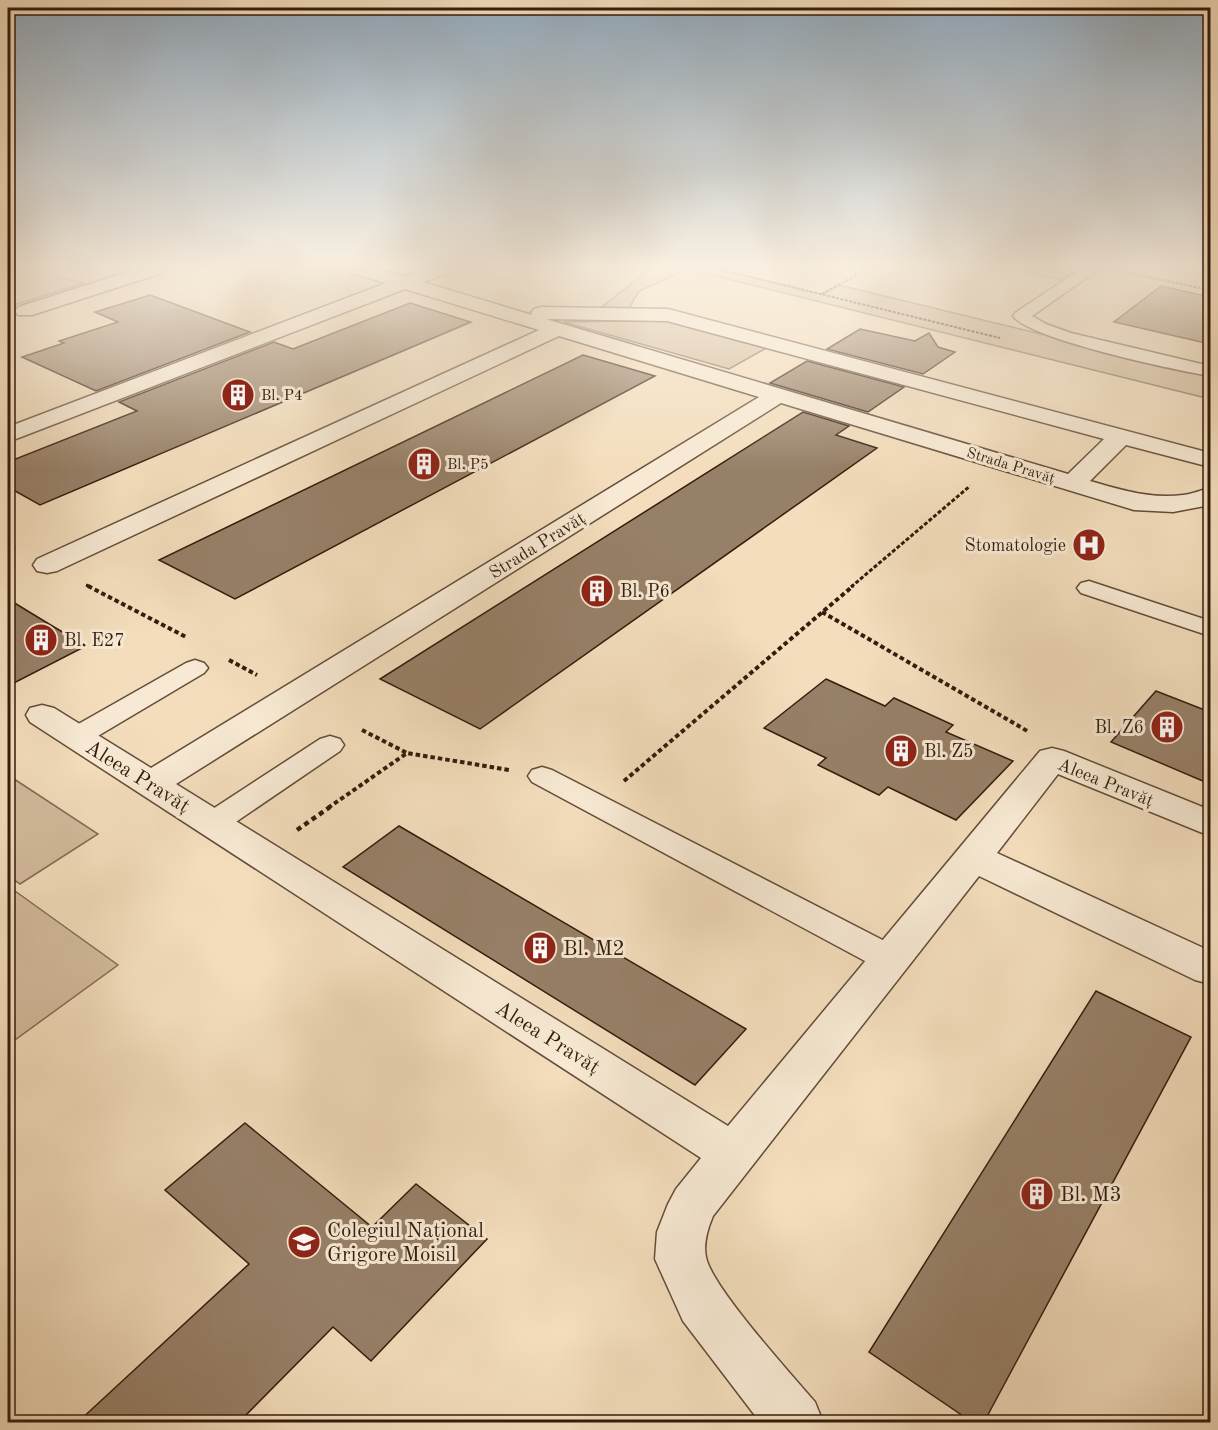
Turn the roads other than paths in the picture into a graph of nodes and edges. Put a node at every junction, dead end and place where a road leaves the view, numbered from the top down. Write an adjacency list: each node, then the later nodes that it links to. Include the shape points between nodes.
1 (267, 336): 8 (street)
2 (542, 336): 13 (street)
3 (580, 336): 7 (street, Strada Pravăț)
4 (746, 336): 9 (street)
5 (1062, 336): 6 (lane)
6 (1210, 371)
7 (778, 395): 11 (street, Strada Pravăț); 21 (street, Strada Pravăț)
8 (8, 435)
9 (1121, 436): 10 (street); 11 (street, Strada Pravăț)
10 (1210, 460)
11 (1072, 484): 12 (street, Strada Pravăț, via 1134,502 1173,505)
12 (1210, 496)
13 (47, 565)
14 (1089, 588): 15 (lane)
15 (1210, 629)
16 (195, 668): 18 (lane)
17 (42, 715): 18 (street, Aleea Pravăț)
18 (76, 736): 21 (street, Aleea Pravăț)
19 (330, 746): 22 (lane)
20 (542, 776): 25 (lane)
21 (150, 784): 22 (street, Aleea Pravăț)
22 (213, 823): 27 (street, Aleea Pravăț)
23 (1210, 824): 24 (street, Aleea Pravăț, via 1052,759)
24 (973, 857): 25 (street, Aleea Pravăț); 26 (street)
25 (890, 958): 27 (street, Aleea Pravăț)
26 (1210, 969)
27 (733, 1154): 28 (street, via 693,1204 682,1232 680,1259 701,1303)
28 (795, 1422)

